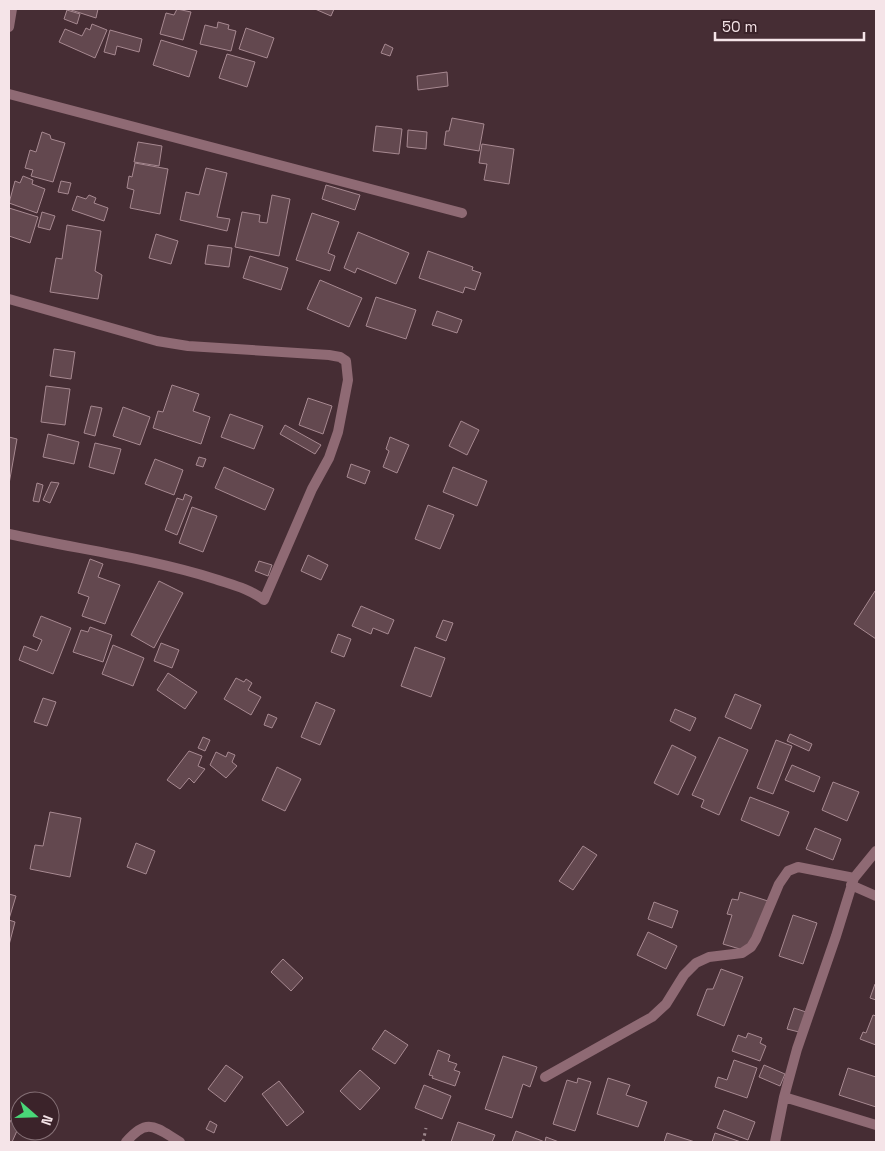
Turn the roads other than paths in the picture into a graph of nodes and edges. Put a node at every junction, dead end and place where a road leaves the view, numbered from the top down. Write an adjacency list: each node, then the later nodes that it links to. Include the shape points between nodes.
1 (12, 9): 2 (street)
2 (9, 27)
3 (9, 94): 4 (street)
4 (462, 213)
5 (9, 299): 6 (street, via 157,341 340,357 346,361 348,380 338,432 329,458 312,489 264,600 250,590 192,572)
6 (9, 534)
7 (876, 851): 8 (street)
8 (853, 882): 9 (street); 10 (street, via 798,867 788,871 751,947 742,953 709,957 696,963 684,974 666,1004 652,1017); 11 (street)
9 (876, 896)
10 (545, 1077)
11 (784, 1097): 12 (street); 15 (street)
12 (876, 1125)
13 (126, 1142): 14 (street, via 139,1130 152,1126)
14 (180, 1142)
15 (775, 1142)

